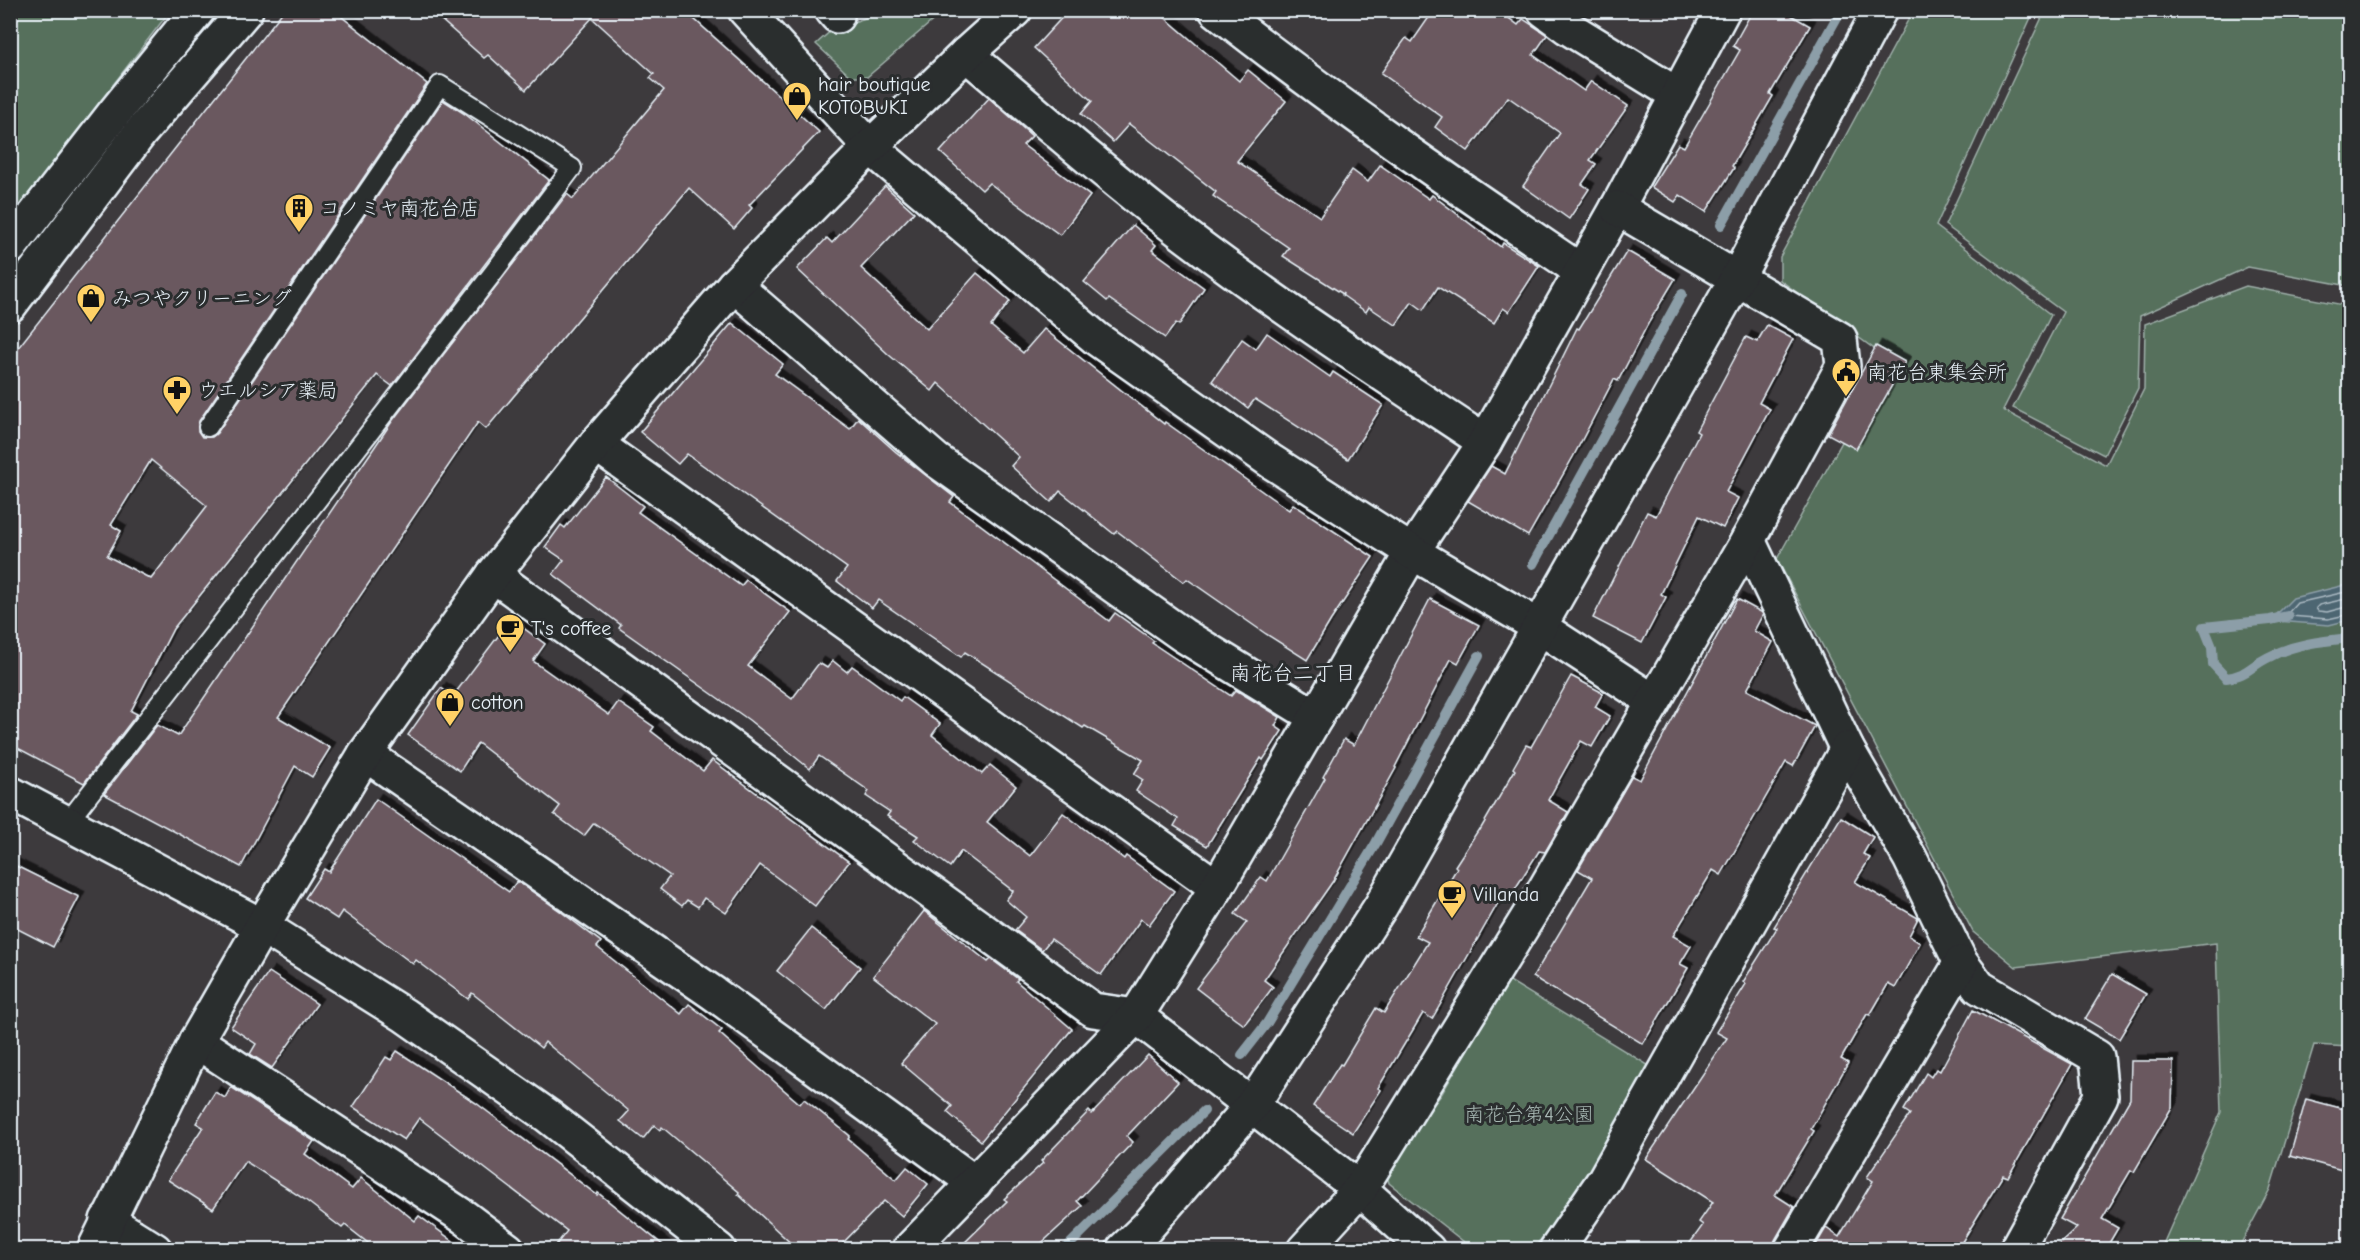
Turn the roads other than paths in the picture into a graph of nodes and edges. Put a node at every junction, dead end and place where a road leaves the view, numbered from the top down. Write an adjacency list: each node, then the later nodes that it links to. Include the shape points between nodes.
1 (198, 10): 13 (street)
2 (246, 10): 17 (street, via 140,133)
3 (745, 10): 11 (street)
4 (1015, 10): 9 (street)
5 (1216, 10): 14 (street, via 1414,158)
6 (1544, 10): 10 (street)
7 (1723, 10): 10 (street)
8 (1880, 10): 15 (street)
9 (966, 54): 11 (street); 19 (street, via 1186,236)
10 (1676, 94): 12 (street)
11 (870, 147): 16 (street); 22 (street, via 1097,339 1272,462)
12 (1617, 208): 14 (street); 15 (street)
13 (10, 247)
14 (1581, 271): 19 (street)
15 (1736, 280): 21 (street, via 1840,339 1843,366); 24 (street)
16 (734, 285): 20 (street); 26 (street, via 936,460 1183,635)
17 (10, 305)
18 (208, 427): 30 (lane, via 440,85 572,168)
19 (1485, 442): 22 (street)
20 (596, 444): 23 (street); 31 (street)
21 (1748, 540): 25 (street); 27 (street)
22 (1412, 552): 24 (street); 26 (street)
23 (493, 575): 28 (street); 34 (street, via 1093,1010)
24 (1538, 626): 25 (street); 36 (street, via 1381,906)
25 (1653, 701): 38 (street, via 1535,906)
26 (1316, 717): 31 (street)
27 (1847, 749): 33 (street, via 1910,858); 48 (street, via 1604,1180)
28 (365, 754): 32 (street); 37 (street, via 713,993)
29 (10, 793): 30 (street)
30 (66, 823): 32 (street)
31 (1217, 887): 34 (street)
32 (262, 926): 35 (street); 43 (street, via 423,1028 548,1116)
33 (1961, 963): 49 (street); 50 (street, via 1979,987 2097,1057 2101,1096)
34 (1136, 1016): 36 (street); 37 (street)
35 (196, 1041): 39 (street); 42 (street)
36 (1253, 1104): 38 (street); 45 (street)
37 (975, 1183): 44 (street)
38 (1360, 1189): 46 (street); 47 (street)
39 (107, 1220): 40 (street); 41 (street)
40 (94, 1250)
41 (155, 1250)
42 (508, 1250)
43 (719, 1250)
44 (909, 1250)
45 (1123, 1250)
46 (1304, 1250)
47 (1428, 1250)
48 (1556, 1250)
49 (1791, 1250)
50 (2016, 1250)

